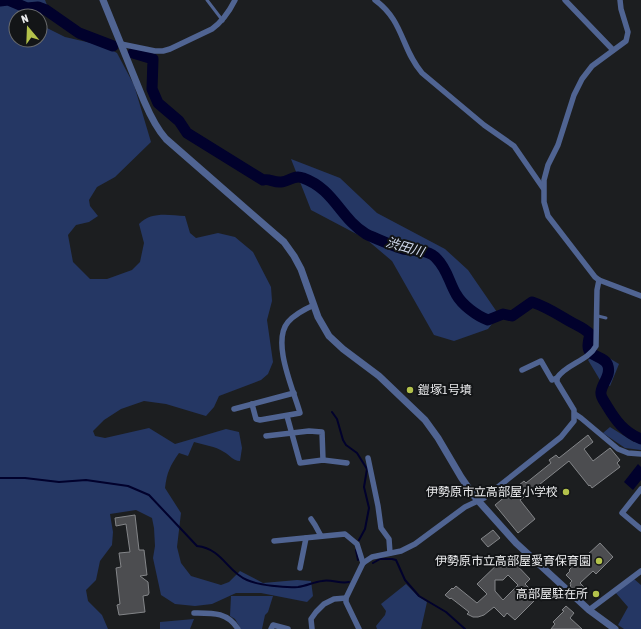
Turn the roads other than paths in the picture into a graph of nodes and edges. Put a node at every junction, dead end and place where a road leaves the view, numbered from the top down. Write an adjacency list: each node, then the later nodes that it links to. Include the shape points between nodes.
1 (103, 0): 8 (street)
2 (207, 0): 7 (lane)
3 (235, 0): 7 (street)
4 (375, 0): 10 (street, via 392,16 415,64 422,73 484,125 514,146)
5 (565, 0): 9 (street)
6 (620, 0): 9 (street, via 628,32 626,41)
7 (222, 20): 8 (street, via 212,29 163,51)
8 (121, 44): 13 (street, via 144,101 161,133 284,242 301,268)
9 (613, 50): 10 (street, via 592,66 582,79 574,95 558,145 548,164)
10 (543, 188): 11 (street, via 548,216)
11 (599, 280): 12 (street); 14 (street)
12 (641, 296)
13 (314, 305): 18 (street, via 288,322 282,338 284,362); 30 (street, via 323,328 332,339 379,376 425,420)
14 (598, 316): 15 (lane); 17 (street, via 596,346 591,353)
15 (606, 318)
16 (522, 370): 17 (street, via 528,364 541,361 552,380)
17 (557, 378): 21 (street)
18 (294, 393): 19 (street); 22 (street, via 300,413)
19 (252, 404): 20 (street); 22 (street, via 256,419)
20 (234, 409)
21 (575, 414): 25 (street, via 618,449 628,454); 30 (street, via 574,421 561,437)
22 (287, 416): 23 (street)
23 (291, 434): 24 (street); 27 (street, via 300,463); 27 (street, via 322,432)
24 (266, 436)
25 (641, 454)
26 (368, 458): 36 (street, via 381,528 389,539)
27 (323, 460): 28 (street)
28 (346, 463)
29 (641, 489): 32 (street, via 622,513)
30 (478, 501): 36 (street, via 459,511 415,544); 41 (street, via 516,544)
31 (311, 519): 33 (street)
32 (640, 527)
33 (321, 536): 34 (street); 37 (street, via 342,534 349,537 357,544)
34 (306, 538): 35 (street); 38 (street)
35 (274, 541)
36 (390, 553): 37 (street, via 372,557)
37 (363, 563): 40 (street)
38 (300, 568)
39 (641, 571): 41 (street)
40 (346, 598): 46 (street, via 334,599 324,604 311,620); 47 (street)
41 (589, 610): 48 (street)
42 (194, 613): 43 (street, via 224,616)
43 (238, 629)
44 (271, 629): 45 (street, via 277,625)
45 (288, 629)
46 (312, 629)
47 (359, 629)
48 (615, 629)

